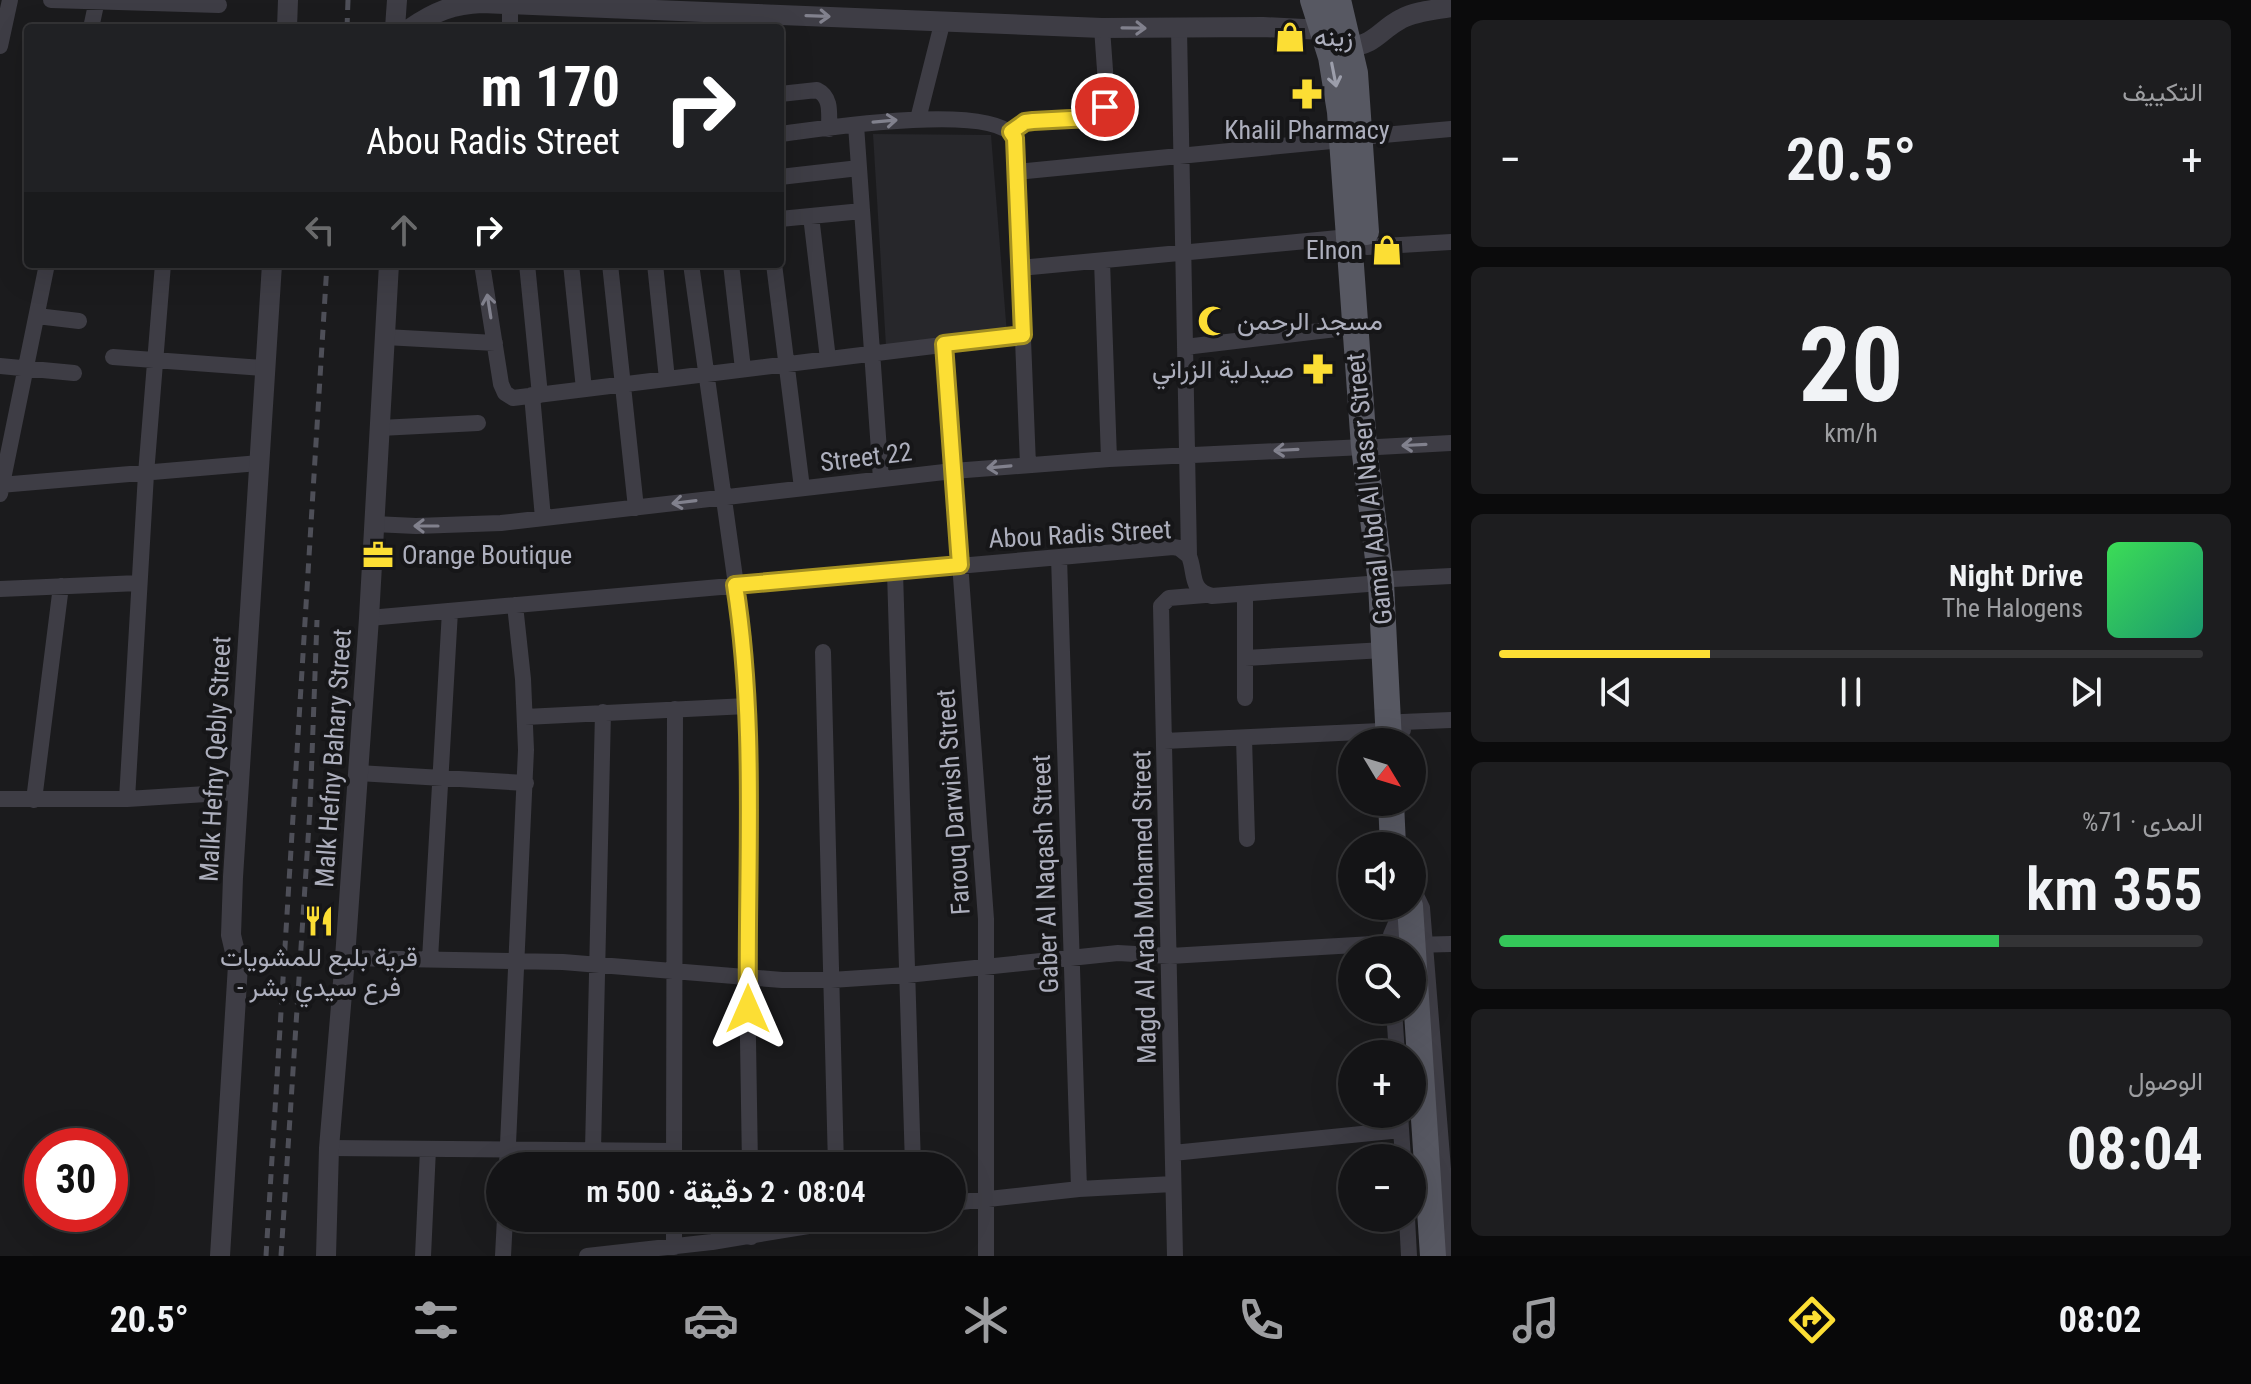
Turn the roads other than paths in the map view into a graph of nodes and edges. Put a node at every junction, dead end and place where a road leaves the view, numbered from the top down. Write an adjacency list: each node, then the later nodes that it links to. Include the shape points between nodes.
1 (10, 0): 22 (street)
2 (51, 0): 7 (street)
3 (288, 0): 15 (street)
4 (397, 0): 16 (street)
5 (1313, 0): 21 (main road, Gamal Abd Al Naser Street)
6 (1338, 0): 23 (main road, Gamal Abd Al Naser Street)
7 (96, 1): 9 (street); 14 (street)
8 (510, 4): 11 (street); 17 (street, via 451,6); 18 (street)
9 (219, 5)
10 (1451, 7): 23 (street, via 1409,15 1367,44)
11 (680, 20): 12 (street)
12 (710, 20): 13 (street, one-way to 13)
13 (943, 20): 19 (street); 25 (street)
14 (92, 24)
15 (287, 24)
16 (395, 24)
17 (417, 24)
18 (510, 24)
19 (1102, 28): 20 (street, one-way to 20); 29 (street, via 1107,98 1103,112 1090,118 1025,122)
20 (1179, 29): 21 (street); 32 (street)
21 (1323, 30): 31 (main road, Gamal Abd Al Naser Street, one-way to 31)
22 (0, 46)
23 (1350, 46): 31 (main road, Gamal Abd Al Naser Street)
24 (784, 94): 27 (street, via 823,92)
25 (918, 119): 26 (street, one-way to 25); 29 (street, via 972,122)
26 (856, 125): 27 (street); 33 (street)
27 (829, 129): 30 (street)
28 (1451, 129): 31 (street)
29 (1011, 132): 34 (street)
30 (784, 134)
31 (1352, 139): 32 (street); 39 (main road, Gamal Abd Al Naser Street)
32 (1181, 154): 34 (street); 41 (street)
33 (859, 168): 35 (street); 36 (street)
34 (1016, 172): 55 (street)
35 (784, 177)
36 (862, 211): 37 (street); 64 (street)
37 (811, 216): 38 (street); 66 (street)
38 (784, 219)
39 (1358, 242): 40 (street); 41 (street); 58 (main road, Gamal Abd Al Naser Street); 83 (main road, Gamal Abd Al Naser Street)
40 (1451, 242)
41 (1183, 254): 42 (street); 63 (street)
42 (1102, 261): 55 (street); 85 (street)
43 (46, 268): 56 (street)
44 (163, 268): 67 (street)
45 (272, 268): 71 (street, Malk Hefny Qebly Street)
46 (389, 268): 60 (street, Malk Hefny Bahary Street)
47 (483, 268): 61 (street, one-way to 47)
48 (527, 268): 78 (street)
49 (571, 268): 77 (street)
50 (610, 268): 76 (street)
51 (655, 268): 75 (street)
52 (692, 268): 74 (street)
53 (731, 268): 72 (street)
54 (774, 268): 68 (street)
55 (1020, 268): 59 (street)
56 (37, 316): 57 (street); 70 (street)
57 (79, 321)
58 (1353, 327): 63 (street); 83 (main road, Gamal Abd Al Naser Street)
59 (1023, 335): 62 (street); 87 (street)
60 (385, 337): 61 (street); 81 (street, Malk Hefny Bahary Street)
61 (495, 343): 78 (street, via 502,388 513,398)
62 (944, 344): 64 (street); 88 (street, Farouq Darwish Street)
63 (1185, 347): 84 (street)
64 (872, 354): 66 (street); 90 (street)
65 (113, 357): 67 (street)
66 (828, 359): 68 (street)
67 (154, 360): 71 (street); 89 (street)
68 (786, 364): 72 (street); 91 (street)
69 (0, 366): 70 (street)
70 (27, 368): 73 (street); 80 (street)
71 (263, 368): 86 (street, Malk Hefny Qebly Street)
72 (743, 369): 74 (street)
73 (74, 373)
74 (705, 374): 75 (street); 93 (street)
75 (667, 379): 76 (street)
76 (623, 384): 77 (street); 94 (street)
77 (584, 389): 78 (street)
78 (536, 395): 95 (street)
79 (478, 423): 81 (street)
80 (7, 425): 92 (street)
81 (380, 428): 96 (street, Malk Hefny Bahary Street)
82 (1451, 443): 83 (street, Street 22, one-way to 83)
83 (1371, 447): 84 (street, Street 22, one-way to 84); 102 (main road, Gamal Abd Al Naser Street)
84 (1187, 455): 85 (street, Street 22); 97 (street)
85 (1109, 459): 87 (street, Street 22)
86 (259, 463): 89 (street); 130 (street, Malk Hefny Qebly Street)
87 (1028, 465): 88 (street, Street 22, one-way to 88)
88 (953, 471): 90 (street, Street 22); 99 (street, Farouq Darwish Street)
89 (146, 474): 92 (street); 103 (street)
90 (881, 479): 91 (street, Street 22)
91 (802, 488): 93 (street, Street 22)
92 (1, 489)
93 (723, 497): 94 (street, Street 22, one-way to 94); 104 (street)
94 (636, 508): 95 (street, Street 22)
95 (543, 518): 96 (street, Street 22, one-way to 96, via 459,526)
96 (374, 524): 111 (street, Malk Hefny Bahary Street)
97 (1189, 556): 98 (street, Abou Radis Street, via 1173,547); 108 (street, Abou Radis Street, via 1195,586)
98 (1059, 557): 99 (street, Abou Radis Street); 139 (street, Gaber Al Naqash Street)
99 (960, 565): 100 (street, Abou Radis Street); 143 (street, Farouq Darwish Street)
100 (895, 572): 104 (street, Abou Radis Street); 145 (street)
101 (1451, 576): 102 (street)
102 (1387, 581): 107 (street); 112 (main road, Gamal Abd Al Naser Street); 122 (main road, Gamal Abd Al Naser Street)
103 (139, 583): 105 (street); 132 (street)
104 (735, 585): 109 (street, Abou Radis Street); 116 (street)
105 (61, 586): 106 (street); 133 (street)
106 (0, 589)
107 (1245, 594): 108 (street); 114 (street)
108 (1205, 595): 126 (street, Magd Al Arab Mohamed Street, via 1169,598 1161,606)
109 (515, 605): 110 (street, Abou Radis Street); 119 (street)
110 (450, 611): 111 (street, Abou Radis Street); 128 (street)
111 (369, 618): 127 (street, Malk Hefny Bahary Street)
112 (1384, 650): 114 (street); 121 (main road, Gamal Abd Al Naser Street)
113 (823, 652): 147 (street)
114 (1245, 658): 115 (street)
115 (1245, 698)
116 (747, 706): 117 (street); 146 (street)
117 (675, 709): 118 (street); 144 (street)
118 (603, 712): 119 (street); 142 (street)
119 (525, 717): 129 (street)
120 (1451, 720): 123 (street)
121 (1396, 728)
122 (1397, 728)
123 (1418, 728)
124 (1338, 735): 125 (street)
125 (1244, 738): 126 (street); 134 (street)
126 (1164, 741): 137 (street, Magd Al Arab Mohamed Street)
127 (358, 773): 128 (street); 138 (street, Malk Hefny Bahary Street)
128 (440, 778): 129 (street); 140 (street)
129 (526, 783): 141 (street)
130 (238, 792): 132 (street); 174 (street, Malk Hefny Qebly Street, via 231,935 238,965)
131 (0, 799): 133 (street)
132 (127, 799): 133 (street)
133 (34, 800)
134 (1247, 839)
135 (1403, 933): 136 (street); 137 (street); 148 (street); 183 (main road)
136 (1451, 944)
137 (1170, 956): 139 (street, via 1118,953); 161 (street, Magd Al Arab Mohamed Street)
138 (345, 958): 140 (street); 151 (street, Malk Hefny Bahary Street)
139 (1071, 958): 143 (street); 164 (street, Gaber Al Naqash Street)
140 (430, 959): 141 (street)
141 (518, 960): 142 (street); 154 (street)
142 (597, 964): 144 (street); 153 (street)
143 (987, 967): 145 (street); 165 (street, Farouq Darwish Street)
144 (674, 971): 146 (street); 157 (street)
145 (907, 975): 147 (street); 160 (street)
146 (747, 977): 147 (street); 158 (street)
147 (831, 980): 159 (street)
148 (1446, 1125): 184 (street)
149 (1343, 1128): 161 (street)
150 (1405, 1128): 182 (main road)
151 (329, 1148): 152 (street); 175 (street, Malk Hefny Bahary Street)
152 (428, 1149): 162 (street); 176 (street)
153 (593, 1150): 155 (street); 156 (street)
154 (508, 1152)
155 (572, 1152)
156 (613, 1152)
157 (674, 1152)
158 (750, 1152)
159 (836, 1152)
160 (913, 1152)
161 (1173, 1153): 163 (street, Magd Al Arab Mohamed Street)
162 (486, 1156)
163 (1173, 1184): 164 (street); 180 (street, Magd Al Arab Mohamed Street)
164 (1079, 1189): 165 (street)
165 (987, 1198): 166 (street); 179 (street, Farouq Darwish Street)
166 (966, 1201)
167 (504, 1232): 177 (street)
168 (674, 1232): 173 (street)
169 (751, 1232): 172 (street)
170 (777, 1232): 172 (street)
171 (1408, 1232): 181 (street)
172 (751, 1237): 173 (street)
173 (674, 1247): 178 (street)
174 (220, 1256)
175 (326, 1256)
176 (423, 1256)
177 (503, 1256)
178 (587, 1256)
179 (986, 1256)
180 (1173, 1256)
181 (1409, 1256)
182 (1422, 1256)
183 (1433, 1256)
184 (1450, 1256)

